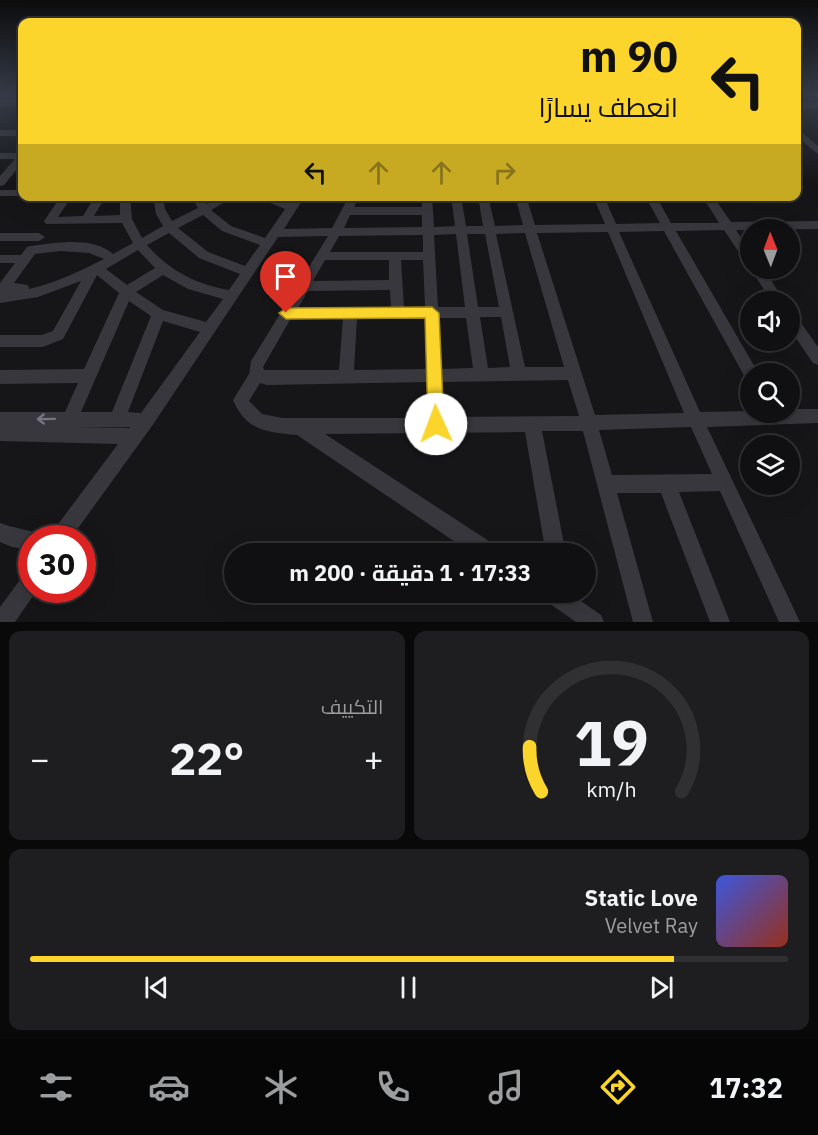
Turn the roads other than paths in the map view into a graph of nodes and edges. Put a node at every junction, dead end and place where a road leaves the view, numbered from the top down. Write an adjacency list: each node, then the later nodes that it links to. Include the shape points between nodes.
1 (0, 133): 2 (street)
2 (18, 133)
3 (801, 134): 5 (street)
4 (801, 146): 5 (street)
5 (816, 148)
6 (0, 152): 7 (street)
7 (18, 154)
8 (18, 155): 9 (street)
9 (0, 156)
10 (0, 169): 11 (street)
11 (18, 169): 12 (street)
12 (0, 183)
13 (18, 193): 14 (street)
14 (0, 194)
15 (64, 201): 35 (street)
16 (98, 201): 34 (street)
17 (125, 201): 33 (street)
18 (160, 201): 36 (street)
19 (352, 201): 31 (street)
20 (389, 201): 30 (street)
21 (427, 201): 32 (street)
22 (457, 201): 42 (street)
23 (484, 201): 43 (street)
24 (521, 201): 41 (street)
25 (600, 201): 40 (street)
26 (653, 201): 39 (street)
27 (710, 201): 38 (street)
28 (206, 202): 36 (street); 48 (street, via 215,222 228,230)
29 (297, 202): 48 (street)
30 (389, 210): 31 (street); 32 (street)
31 (346, 211): 44 (street)
32 (428, 211): 45 (street)
33 (125, 219): 34 (street); 49 (street)
34 (86, 220): 35 (street)
35 (50, 221): 47 (street)
36 (167, 225): 49 (street); 59 (street, via 193,250 218,264)
37 (818, 225): 38 (street)
38 (728, 227): 39 (street); 50 (street)
39 (668, 228): 40 (street); 77 (street)
40 (612, 229): 41 (street); 91 (street)
41 (529, 230): 43 (street); 79 (street)
42 (461, 231): 43 (street); 45 (street); 71 (street)
43 (491, 231): 66 (street)
44 (336, 232): 45 (street); 48 (street); 53 (street)
45 (428, 232): 55 (street)
46 (0, 237): 47 (street)
47 (39, 237): 51 (street)
48 (273, 238): 59 (street)
49 (137, 241): 52 (street); 57 (street); 58 (street)
50 (740, 245)
51 (28, 254): 52 (street, via 84,247); 56 (street); 63 (street)
52 (107, 255): 60 (street)
53 (320, 256): 54 (street); 62 (street)
54 (395, 256): 55 (street); 61 (street)
55 (429, 256): 70 (street)
56 (0, 259)
57 (96, 270): 60 (street); 64 (street); 75 (street, via 58,335 43,341)
58 (162, 270): 64 (street); 65 (street, via 178,281)
59 (249, 272): 65 (street)
60 (59, 282): 63 (street, via 26,297)
61 (396, 285): 62 (street); 69 (street)
62 (302, 286): 67 (street)
63 (1, 292)
64 (126, 292): 72 (street); 83 (street)
65 (231, 296): 73 (street)
66 (507, 312): 71 (street); 78 (street)
67 (286, 313): 68 (street); 82 (street, via 256,366)
68 (351, 313): 69 (street); 84 (street)
69 (398, 313): 70 (street)
70 (432, 313): 71 (street); 80 (street)
71 (471, 313): 81 (street)
72 (159, 314): 73 (street); 90 (street)
73 (210, 329): 92 (street)
74 (800, 333): 76 (street)
75 (0, 340)
76 (818, 359)
77 (745, 363)
78 (519, 373): 79 (street); 81 (street)
79 (573, 373): 94 (street)
80 (434, 374): 81 (street); 84 (street); 95 (street)
81 (481, 374)
82 (257, 375): 84 (street); 96 (street, via 241,400 244,410 262,423)
83 (89, 376): 85 (street); 89 (street)
84 (346, 376)
85 (0, 377)
86 (800, 416): 87 (street)
87 (818, 416)
88 (740, 417): 91 (street)
89 (70, 419): 90 (street); 97 (street, one-way to 97)
90 (117, 419): 92 (street)
91 (695, 419): 94 (street); 99 (street)
92 (146, 421): 98 (street)
93 (532, 423): 94 (street); 95 (street); 106 (street)
94 (589, 423): 100 (street)
95 (436, 424): 96 (street)
96 (299, 427): 105 (street)
97 (1, 433): 98 (street)
98 (134, 436): 102 (street)
99 (726, 482): 101 (street); 113 (street)
100 (605, 484): 101 (street); 111 (street)
101 (667, 484): 112 (street)
102 (69, 525)
103 (0, 532): 104 (street)
104 (18, 539)
105 (474, 543)
106 (554, 543)
107 (18, 600): 109 (street)
108 (568, 603): 110 (street)
109 (2, 622)
110 (594, 622)
111 (643, 622)
112 (720, 622)
113 (790, 622)

